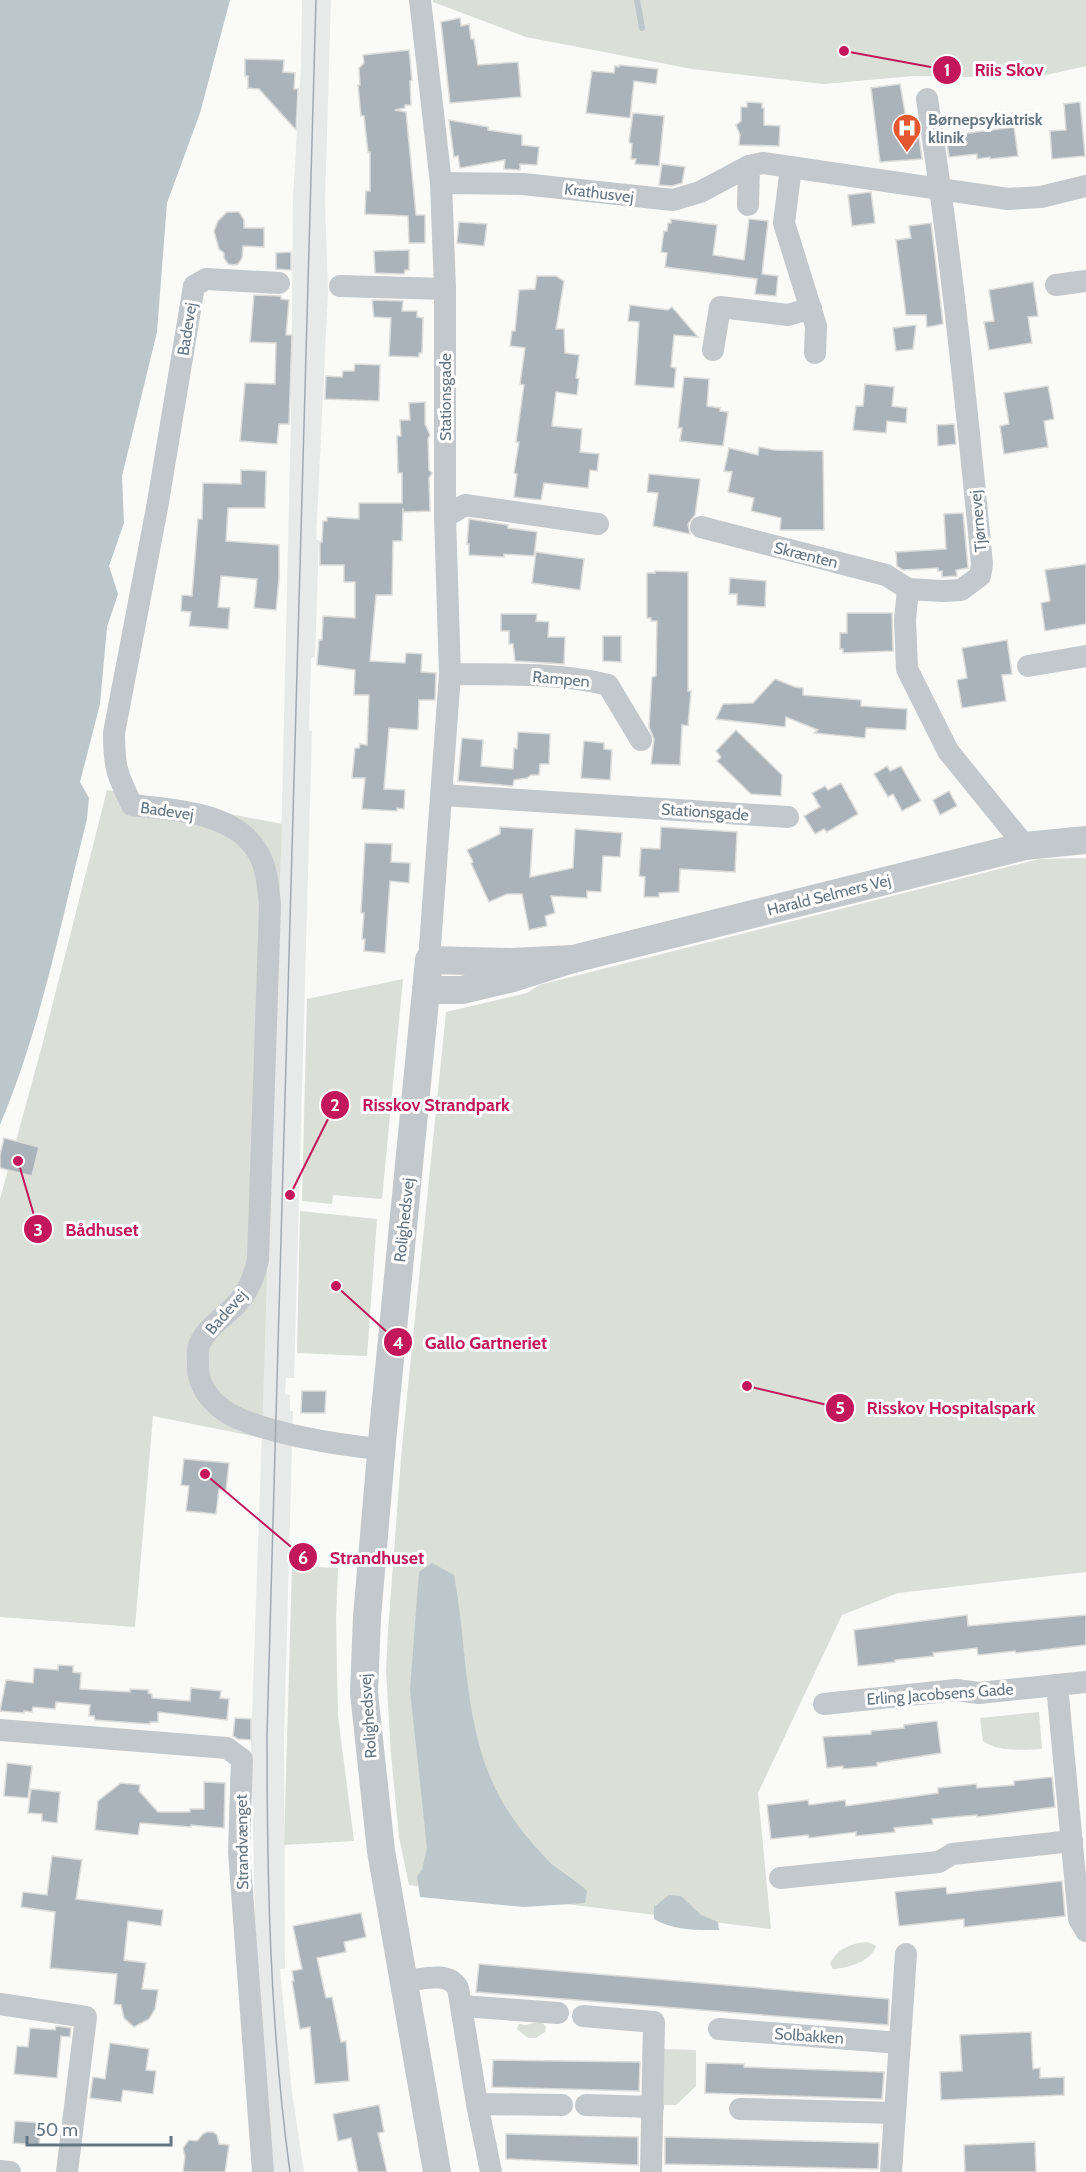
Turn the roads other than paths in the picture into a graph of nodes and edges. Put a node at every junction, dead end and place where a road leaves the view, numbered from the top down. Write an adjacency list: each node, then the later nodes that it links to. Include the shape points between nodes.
1 (420, 0): 5 (street, Stationsgade)
2 (927, 99): 7 (street, Tjørnevej)
3 (749, 166): 4 (street, Krathusvej, via 763,163); 5 (street, Krathusvej, via 700,192 673,200 524,183); 8 (street)
4 (791, 167): 7 (street, Krathusvej); 14 (street, via 784,223)
5 (441, 183): 13 (street, Stationsgade)
6 (1086, 186): 7 (street, Krathusvej, via 1041,197 1008,199)
7 (941, 189): 20 (street, Tjørnevej, via 982,564 980,576 961,590)
8 (748, 205)
9 (1086, 281): 11 (street)
10 (279, 283): 32 (street, Badevej, via 206,279 194,286 114,733 114,762 132,806 218,820 243,835 255,848 268,884 258,1260 253,1280 239,1301 209,1328 198,1347 198,1378 223,1410 246,1421 301,1436)
11 (1056, 285)
12 (340, 286): 13 (street)
13 (445, 289): 17 (street, Stationsgade)
14 (811, 308): 15 (street, via 788,315 720,306); 16 (street, via 816,326)
15 (713, 350)
16 (815, 353)
17 (445, 517): 18 (street, via 465,505); 23 (street, Stationsgade)
18 (598, 524)
19 (701, 528): 20 (street, Skrænten, via 886,575)
20 (908, 589): 28 (street, via 907,669 948,751)
21 (1086, 656): 22 (street)
22 (1028, 666)
23 (450, 674): 24 (street, Rampen, via 540,677 608,685); 25 (street, Stationsgade)
24 (641, 740)
25 (442, 795): 26 (street, Stationsgade); 30 (street, Stationsgade)
26 (788, 817)
27 (1086, 840): 28 (street, Harald Selmers Vej)
28 (1025, 846): 29 (street, Harald Selmers Vej)
29 (573, 959): 30 (street, Harald Selmers Vej, via 511,963); 31 (street, Harald Selmers Vej, via 462,990)
30 (429, 960): 31 (street, Rolighedsvej)
31 (426, 990): 32 (street, Rolighedsvej)
32 (382, 1449): 41 (street, Rolighedsvej, via 364,1693 381,1851)
33 (1086, 1682): 34 (street, Erling Jacobsens Gade)
34 (1057, 1685): 35 (street, Erling Jacobsens Gade, via 980,1693 956,1690); 37 (street)
35 (824, 1704)
36 (0, 1730): 57 (street, Strandvænget, via 227,1748 242,1759 239,1852)
37 (1072, 1841): 38 (street, via 952,1854 939,1862); 39 (street, via 1079,1918)
38 (780, 1878)
39 (1086, 1931)
40 (906, 1954): 47 (street)
41 (404, 1981): 43 (street, via 449,1978 458,1988); 58 (street, Rolighedsvej)
42 (0, 2004): 56 (street, via 86,2017)
43 (462, 2006): 44 (street); 48 (street)
44 (558, 2013)
45 (583, 2016): 51 (street, via 654,2022)
46 (718, 2029): 47 (street, Solbakken)
47 (900, 2043): 53 (street)
48 (477, 2104): 49 (street); 59 (street)
49 (562, 2105)
50 (586, 2105): 51 (street)
51 (652, 2107): 60 (street)
52 (740, 2109): 53 (street)
53 (895, 2113): 61 (street)
54 (0, 2171): 55 (street)
55 (10, 2172)
56 (67, 2172)
57 (262, 2172)
58 (437, 2172)
59 (491, 2172)
60 (651, 2172)
61 (891, 2172)

